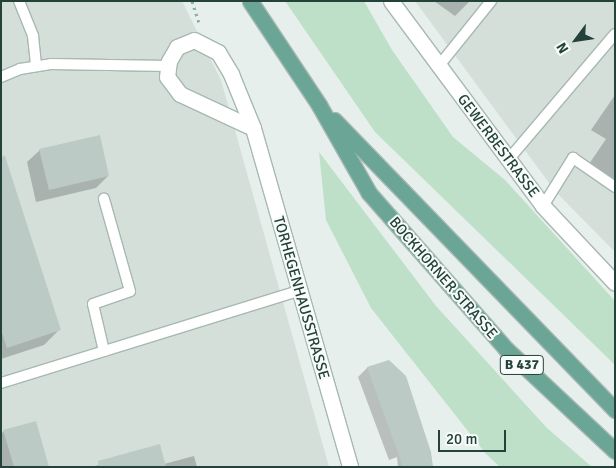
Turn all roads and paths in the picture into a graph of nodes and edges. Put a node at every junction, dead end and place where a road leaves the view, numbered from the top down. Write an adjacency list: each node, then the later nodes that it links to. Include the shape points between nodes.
1 (19, 1): 6 (lane, via 33,36)
2 (250, 1): 10 (main road, BOCKHORNER STRASSE / B 437)
3 (391, 1): 8 (street, GEWERBESTRASSE)
4 (491, 1): 8 (lane)
5 (615, 34): 12 (lane)
6 (36, 66): 7 (lane); 9 (lane)
7 (168, 66): 11 (street, via 167,77 180,94); 11 (street, TORHEGENHAUSSTRASSE, via 177,47 194,40 218,52 231,74)
8 (438, 67): 12 (street, GEWERBESTRASSE)
9 (1, 77)
10 (319, 105): 20 (main road, BOCKHORNER STRASSE / B 437); 21 (main road, BOCKHORNER STRASSE / B 437, via 370,193 437,273 506,349)
11 (253, 128): 17 (street, TORHEGENHAUSSTRASSE)
12 (508, 160): 15 (street, GEWERBESTRASSE)
13 (615, 187): 15 (lane, via 573,158)
14 (104, 199): 18 (lane, via 130,291 94,304)
15 (542, 206): 16 (street, GEWERBESTRASSE)
16 (615, 283)
17 (299, 291): 18 (lane); 22 (street, TORHEGENHAUSSTRASSE)
18 (104, 351): 19 (lane)
19 (1, 383)
20 (615, 410)
21 (615, 451)
22 (350, 467)

